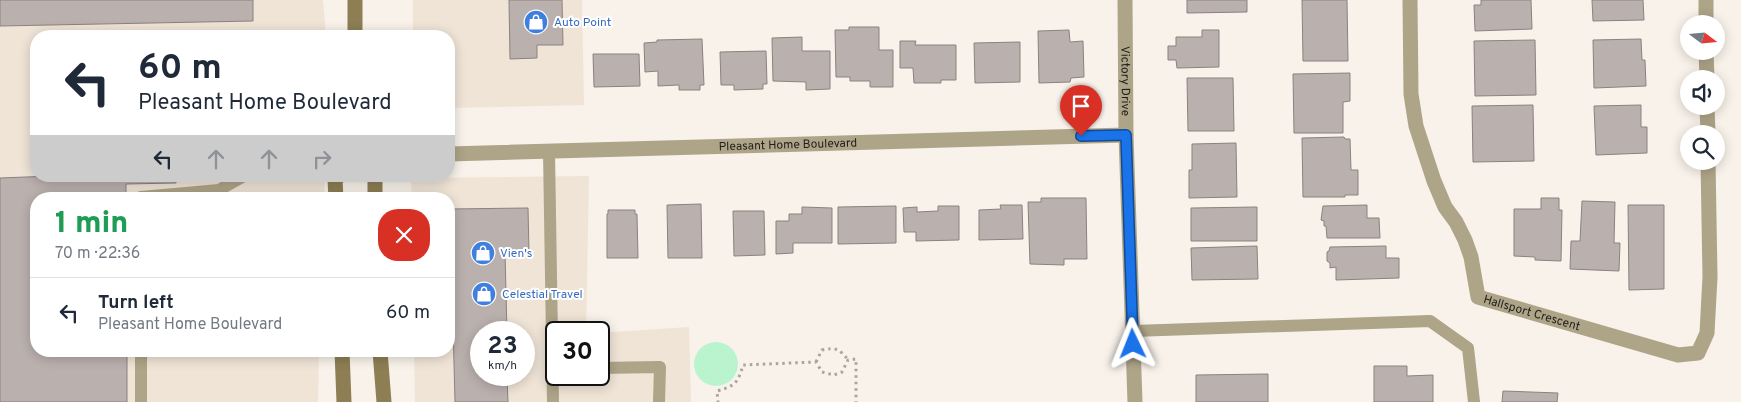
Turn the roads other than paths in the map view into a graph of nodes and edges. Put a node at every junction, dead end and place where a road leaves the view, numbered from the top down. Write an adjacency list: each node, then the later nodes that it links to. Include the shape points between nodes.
1 (355, 0): 6 (main road)
2 (1125, 0): 7 (street, Victory Drive)
3 (1410, 0): 10 (street, Hallsport Crescent, via 1411,94 1416,126 1445,207 1465,240 1478,297 1678,355 1698,353 1708,333)
4 (1706, 0): 5 (street)
5 (1706, 15)
6 (355, 30)
7 (1126, 135): 8 (street, Pleasant Home Boulevard); 14 (street, Victory Drive)
8 (549, 151): 9 (street, Pleasant Home Boulevard); 13 (lane)
9 (455, 154)
10 (1708, 170)
11 (233, 182): 12 (lane, via 219,190)
12 (197, 192)
13 (553, 321)
14 (1133, 331): 25 (street, Victory Drive); 26 (lane, via 1430,321 1468,348)
15 (141, 357): 20 (lane)
16 (342, 357): 21 (main road)
17 (380, 357): 22 (main road)
18 (610, 368): 24 (lane, via 660,368)
19 (553, 386): 23 (lane)
20 (141, 402)
21 (344, 402)
22 (384, 402)
23 (553, 402)
24 (659, 402)
25 (1135, 402)
26 (1474, 402)

